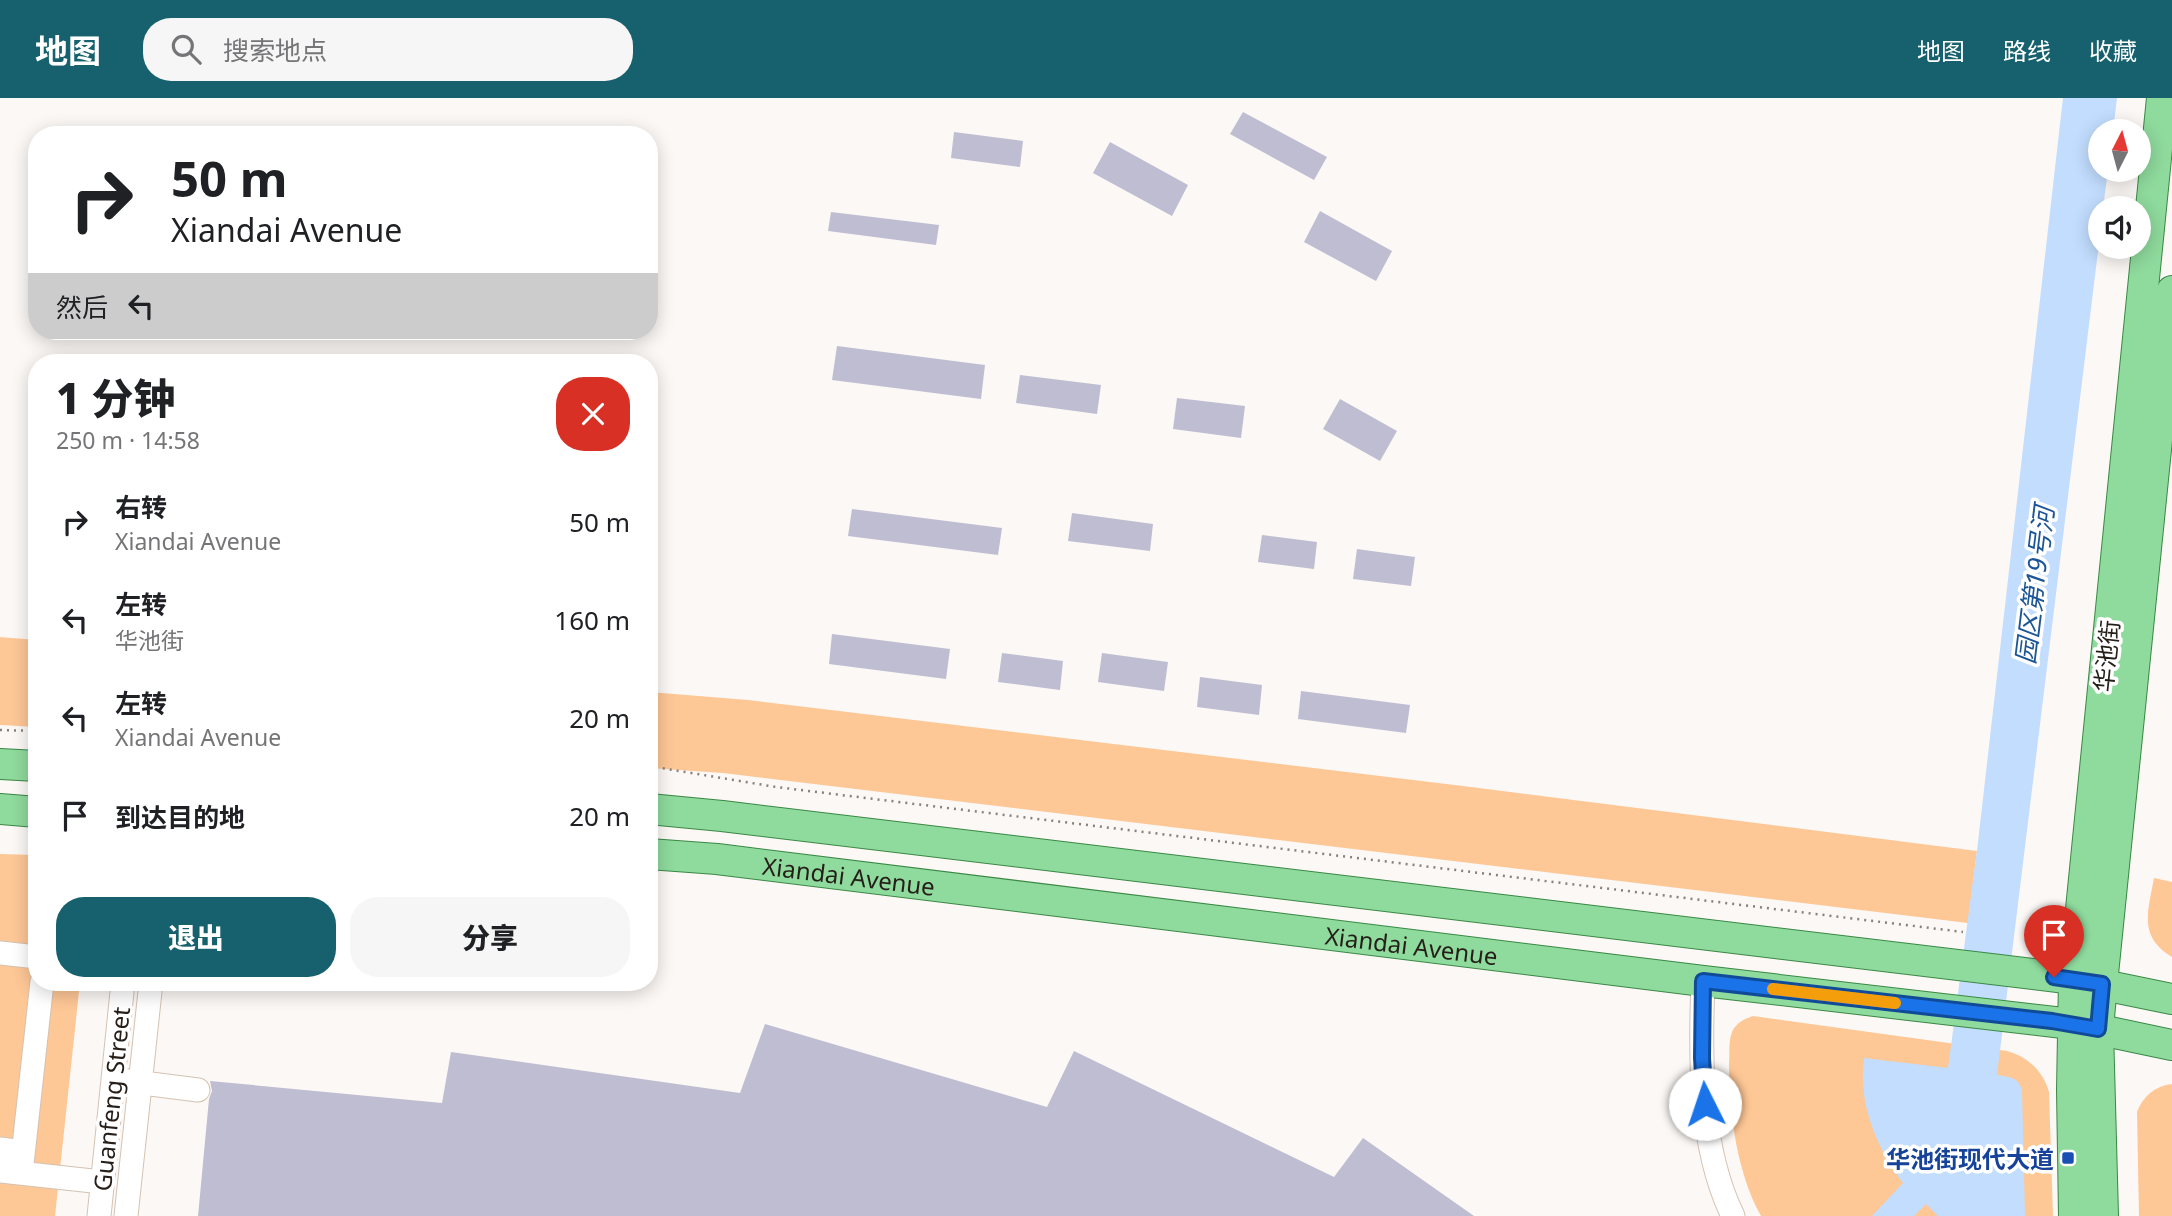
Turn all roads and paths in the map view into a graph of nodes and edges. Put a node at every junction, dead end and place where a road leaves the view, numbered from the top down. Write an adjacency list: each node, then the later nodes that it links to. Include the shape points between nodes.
1 (2162, 98): 3 (main road, 华池街)
2 (2172, 291): 4 (main road, 华池街)
3 (2137, 342): 4 (street); 18 (main road, 华池街)
4 (2169, 346): 18 (main road, 华池街)
5 (0, 730): 6 (path)
6 (28, 731)
7 (0, 764): 8 (main road)
8 (28, 766)
9 (658, 767): 14 (path, via 804,790)
10 (0, 809): 12 (main road)
11 (658, 810): 18 (main road, Xiandai Avenue)
12 (28, 811)
13 (658, 855): 17 (main road, Xiandai Avenue)
14 (1963, 932)
15 (0, 953): 16 (street)
16 (28, 956)
17 (1703, 981): 23 (main road, Xiandai Avenue); 33 (street, via 1705,1104 1715,1162)
18 (2088, 982): 22 (main road, Xiandai Avenue); 23 (main road, 华池街)
19 (41, 991): 29 (street)
20 (122, 991): 25 (street, Guanfeng Street)
21 (149, 991): 26 (street, Guanfeng Street)
22 (2172, 999)
23 (2085, 1027): 24 (main road, Xiandai Avenue); 34 (main road, 华池街); 35 (main road, 华池街)
24 (2172, 1045)
25 (113, 1080): 26 (street); 30 (street, Guanfeng Street)
26 (140, 1083): 27 (street); 32 (street, Guanfeng Street)
27 (198, 1090)
28 (0, 1149): 29 (street)
29 (15, 1166): 30 (street)
30 (102, 1182): 31 (street, Guanfeng Street)
31 (99, 1216)
32 (126, 1216)
33 (1733, 1216)
34 (2074, 1216)
35 (2103, 1216)

